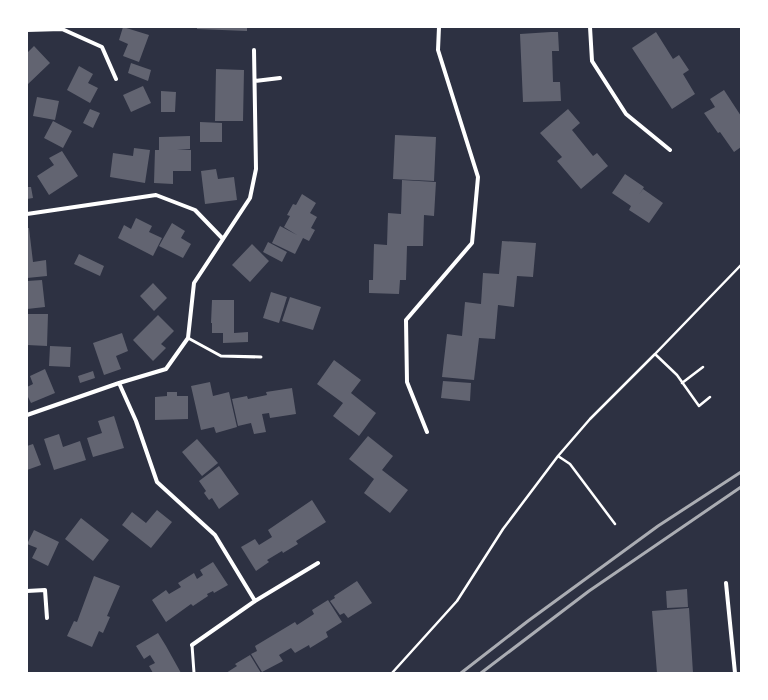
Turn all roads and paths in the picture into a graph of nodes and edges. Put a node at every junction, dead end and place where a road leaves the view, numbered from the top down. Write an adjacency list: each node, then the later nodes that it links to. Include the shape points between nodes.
1 (439, 27): 20 (street, via 438,50 478,177 472,243 406,320 407,382)
2 (590, 27): 8 (street, via 592,61 626,114)
3 (27, 30): 5 (street, via 62,29 102,47)
4 (254, 50): 7 (street)
5 (116, 78)
6 (280, 78): 7 (street)
7 (255, 81): 10 (street, via 256,170 250,198)
8 (670, 150)
9 (27, 214): 10 (street, via 156,196 195,210)
10 (223, 239): 12 (street, via 194,283)
11 (741, 265): 13 (path)
12 (188, 338): 14 (lane, via 221,356); 16 (street, via 166,369)
13 (655, 354): 17 (path); 21 (path, via 590,419)
14 (261, 357)
15 (703, 367): 17 (path)
16 (119, 383): 19 (street); 26 (street, via 136,421 157,482 215,535)
17 (682, 383): 18 (path, via 699,406)
18 (710, 397)
19 (27, 415)
20 (427, 432)
21 (558, 456): 22 (path, via 570,464); 30 (path, via 503,529 457,601)
22 (615, 524)
23 (318, 563): 26 (street)
24 (726, 583): 31 (street)
25 (27, 590): 27 (street, via 45,590)
26 (255, 601): 28 (street)
27 (47, 618)
28 (192, 645): 29 (lane)
29 (194, 673)
30 (392, 673)
31 (735, 673)

